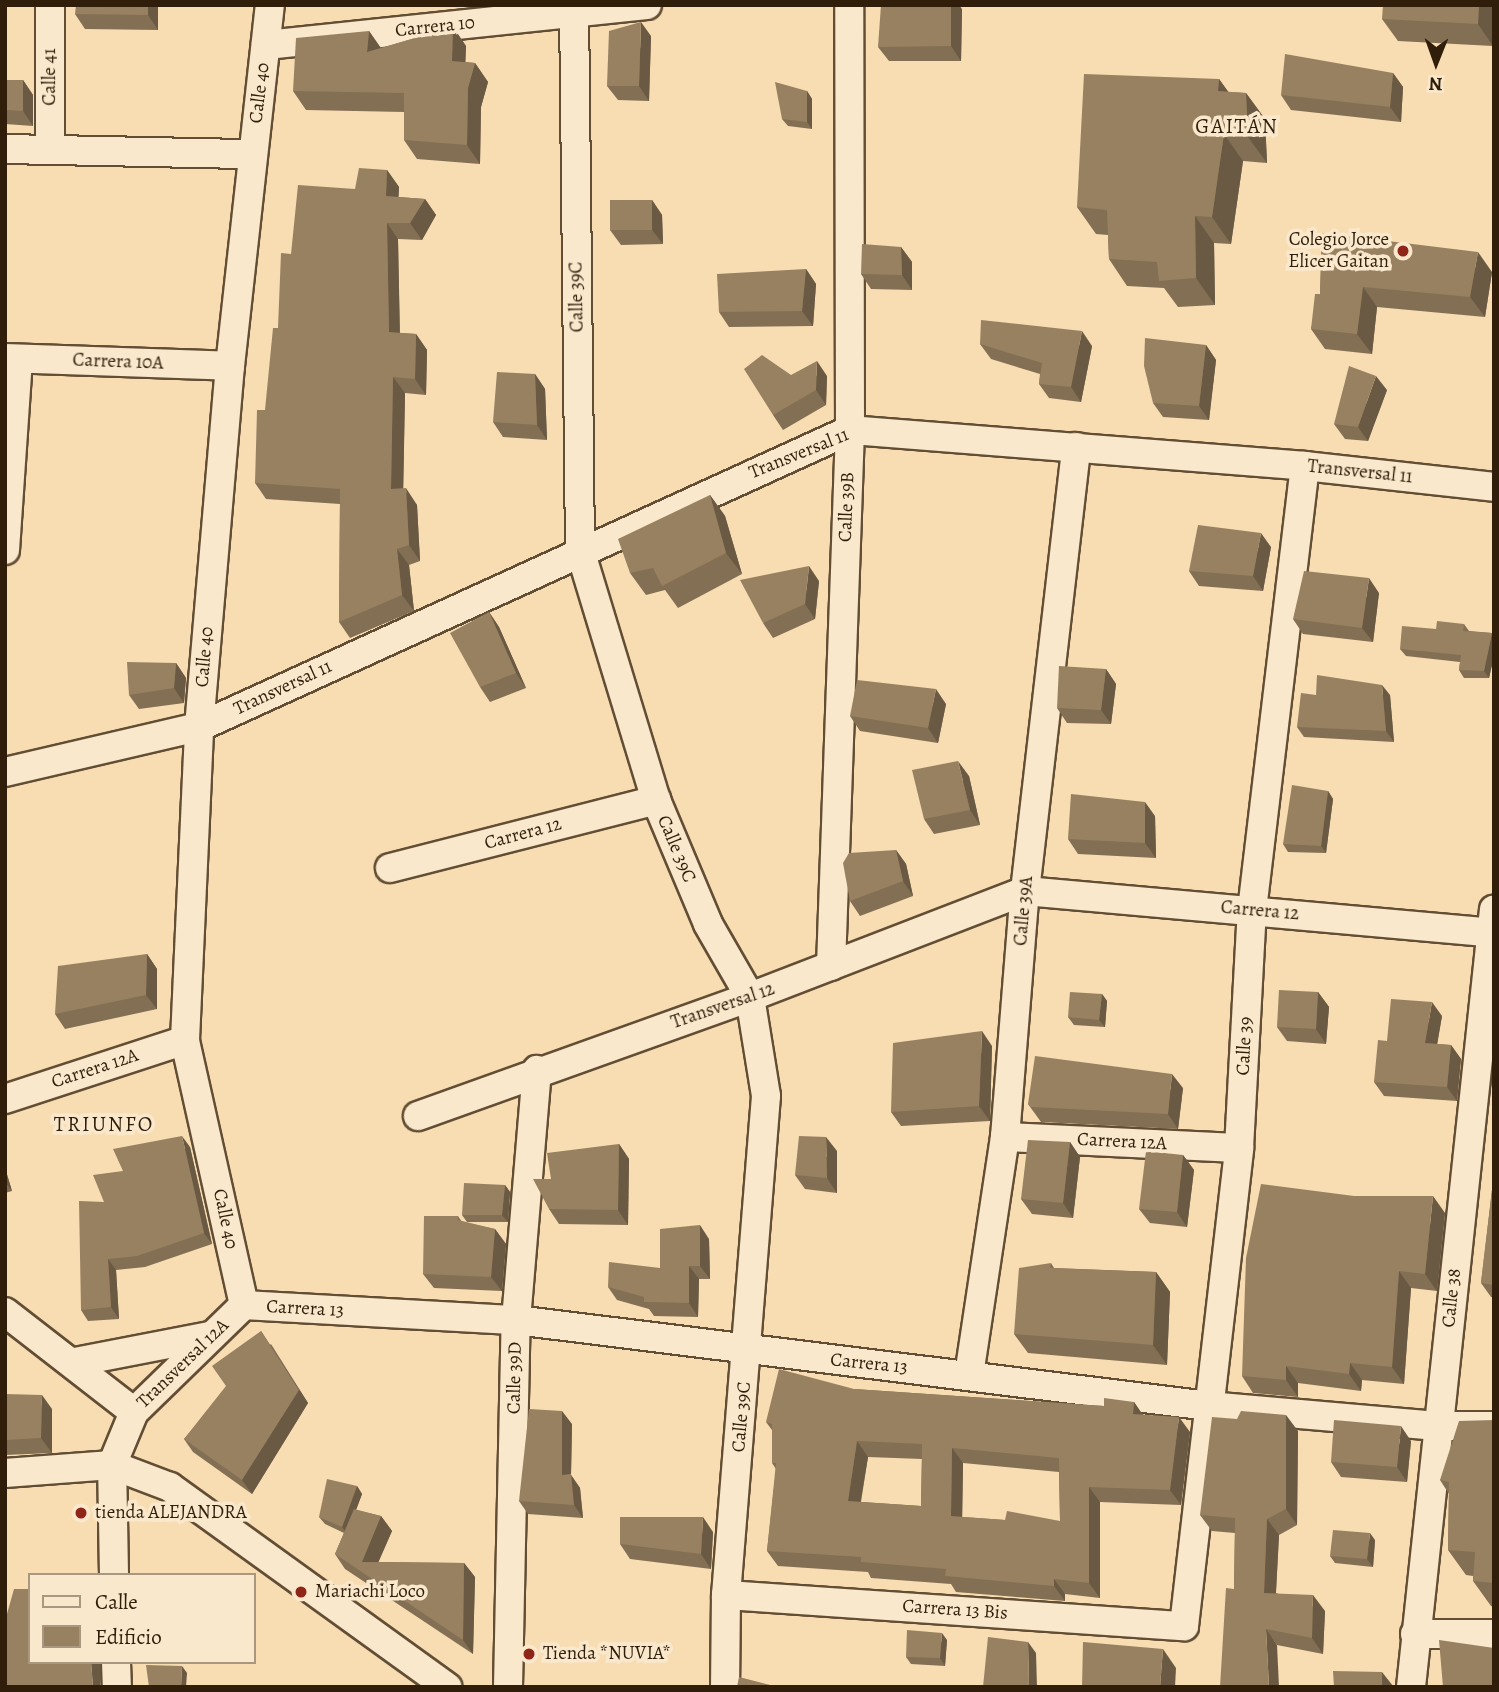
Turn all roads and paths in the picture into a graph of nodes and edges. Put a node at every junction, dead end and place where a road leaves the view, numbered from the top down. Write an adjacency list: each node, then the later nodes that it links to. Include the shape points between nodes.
1 (50, 5): 8 (street, Calle 41)
2 (270, 5): 6 (street, Calle 40)
3 (647, 5): 5 (street, Carrera 10)
4 (849, 5): 12 (street, Calle 39B)
5 (574, 9): 6 (street, Carrera 10); 17 (street, Calle 39C)
6 (265, 44): 9 (street, Calle 40)
7 (5, 149): 8 (street)
8 (50, 149): 9 (street)
9 (252, 154): 11 (street, Calle 40)
10 (12, 359): 11 (street, Carrera 10A); 16 (street)
11 (230, 366): 18 (street, Calle 40)
12 (850, 430): 13 (street, Transversal 11); 17 (street, Transversal 11); 25 (street, Calle 39B)
13 (1076, 447): 14 (street, Transversal 11); 22 (street, Calle 39A)
14 (1305, 467): 15 (street, Transversal 11); 23 (street, Calle 39)
15 (1494, 487)
16 (5, 550)
17 (580, 550): 18 (street, Transversal 11); 20 (street, Calle 39C)
18 (199, 727): 19 (street); 27 (street, Calle 40)
19 (5, 772)
20 (656, 800): 21 (street, Carrera 12); 26 (street, Calle 39C, via 708,924)
21 (390, 868)
22 (1025, 891): 23 (street, Carrera 12); 25 (street, Transversal 12); 31 (street, Calle 39A)
23 (1252, 910): 24 (street, Carrera 12); 32 (street, Calle 39)
24 (1493, 925): 42 (street, Calle 38)
25 (831, 967): 26 (street, Transversal 12)
26 (750, 997): 28 (street, Transversal 12); 37 (street, Calle 39C, via 766,1096)
27 (185, 1040): 29 (street, Carrera 12A); 33 (street, Calle 40)
28 (537, 1070): 30 (street, Transversal 12); 35 (street, Calle 39D)
29 (5, 1099)
30 (418, 1116)
31 (1005, 1137): 32 (street, Carrera 12A); 39 (street, Calle 39A)
32 (1239, 1148): 40 (street, Calle 39)
33 (244, 1306): 35 (street, Carrera 13); 36 (street, Transversal 12A)
34 (5, 1312): 38 (street)
35 (516, 1320): 37 (street, Carrera 13); 54 (street, Calle 39D)
36 (210, 1336): 38 (street); 41 (street, Transversal 12A)
37 (748, 1352): 39 (street, Carrera 13); 47 (street, Calle 39C)
38 (75, 1363): 41 (street)
39 (969, 1375): 40 (street, Carrera 13)
40 (1208, 1406): 42 (street, Carrera 13); 48 (street, Calle 39)
41 (134, 1412): 44 (street, Transversal 12A)
42 (1437, 1426): 43 (street, Carrera 13); 49 (street, Calle 38)
43 (1494, 1426)
44 (112, 1465): 45 (street); 46 (street); 53 (street, via 170,1487)
45 (5, 1474)
46 (114, 1573)
47 (726, 1594): 48 (street, Carrera 13 Bis); 55 (street, Calle 39C)
48 (1184, 1626)
49 (1415, 1634): 50 (street); 56 (street, Calle 38)
50 (1494, 1634)
51 (116, 1664): 52 (street)
52 (117, 1687)
53 (447, 1687)
54 (508, 1687)
55 (725, 1687)
56 (1411, 1687)

